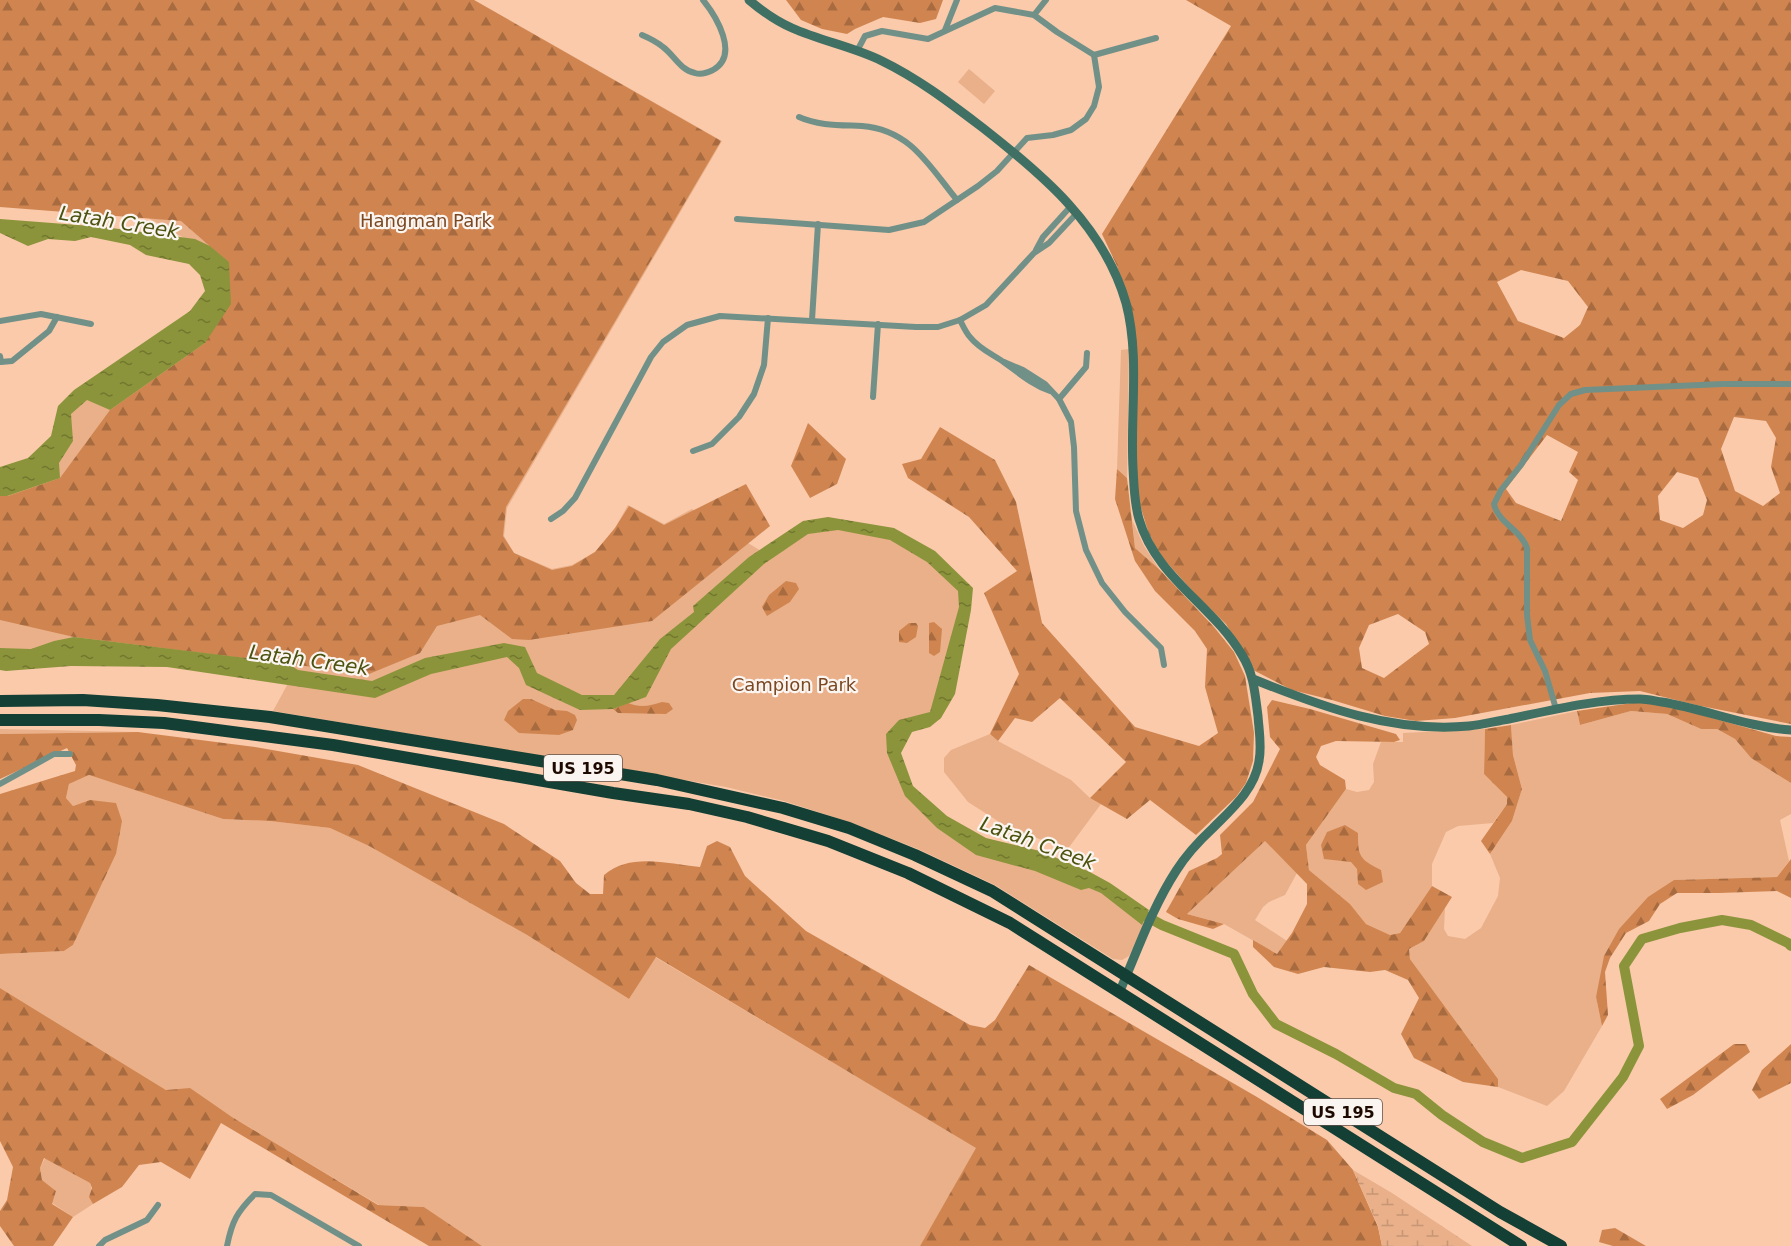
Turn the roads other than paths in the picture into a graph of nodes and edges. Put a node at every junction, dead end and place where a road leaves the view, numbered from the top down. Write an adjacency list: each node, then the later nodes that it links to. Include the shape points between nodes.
1 (703, 0): 7 (street, via 724,38 723,59 717,68 696,74)
2 (749, 0): 9 (main road, via 790,27)
3 (957, 0): 6 (street)
4 (1046, 0): 5 (street)
5 (1034, 15): 6 (street, via 995,8); 10 (street)
6 (945, 30): 9 (street, via 928,39 882,31 866,36)
7 (642, 35)
8 (1156, 38): 10 (street)
9 (857, 51): 12 (main road, via 880,59 925,85)
10 (1094, 55): 12 (street, via 1099,87 1086,119 1071,130 1028,138)
11 (799, 117): 13 (street, via 811,123 869,127 894,134 920,153)
12 (1014, 153): 13 (street, via 997,171); 14 (main road)
13 (957, 200): 16 (street, via 924,222 889,230)
14 (1074, 209): 21 (street, via 1043,237 1034,253 986,305); 33 (main road, via 1097,240 1126,305 1132,346 1134,484 1143,530 1162,565 1234,642)
15 (737, 219): 16 (street)
16 (818, 224): 19 (street)
17 (57, 316): 20 (street, via 41,314); 22 (street); 26 (street, via 49,331 12,361)
18 (768, 318): 19 (street); 30 (street, via 764,365 753,394 739,417 712,444); 31 (street, via 720,316 687,325 663,342 640,374 574,498)
19 (812, 320): 23 (street)
20 (0, 321)
21 (960, 321): 23 (street, via 938,327); 29 (street, via 970,338 985,351)
22 (91, 324)
23 (878, 324): 28 (street)
24 (1087, 352): 29 (street, via 1086,367)
25 (0, 356): 26 (street)
26 (1, 362)
27 (1791, 384): 35 (street, via 1586,390 1571,394 1559,405 1494,504 1527,548 1530,640 1545,671)
28 (873, 397)
29 (1059, 399): 32 (street, via 1071,422 1076,512 1086,550 1102,583 1161,648)
30 (693, 451)
31 (551, 519)
32 (1164, 665)
33 (1253, 679): 35 (main road, via 1319,704 1398,725 1470,726); 40 (main road, via 1260,760 1251,784 1174,874)
34 (0, 701): 40 (highway, US 195, via 83,700 270,717 657,780 783,808 871,837 992,891)
35 (1556, 709): 37 (main road, via 1641,699)
36 (0, 720): 41 (highway, US 195, via 99,720 215,729 333,745 747,817 828,841 908,873 1010,923)
37 (1791, 730)
38 (70, 754): 39 (street, via 54,754)
39 (0, 784)
40 (1127, 975): 41 (main road); 47 (highway, US 195, via 1500,1212)
41 (1119, 993): 46 (highway, US 195)
42 (158, 1205): 43 (street, via 147,1220)
43 (99, 1246)
44 (226, 1246): 45 (street, via 239,1209 255,1194 271,1195)
45 (359, 1246)
46 (1521, 1246)
47 (1561, 1246)

